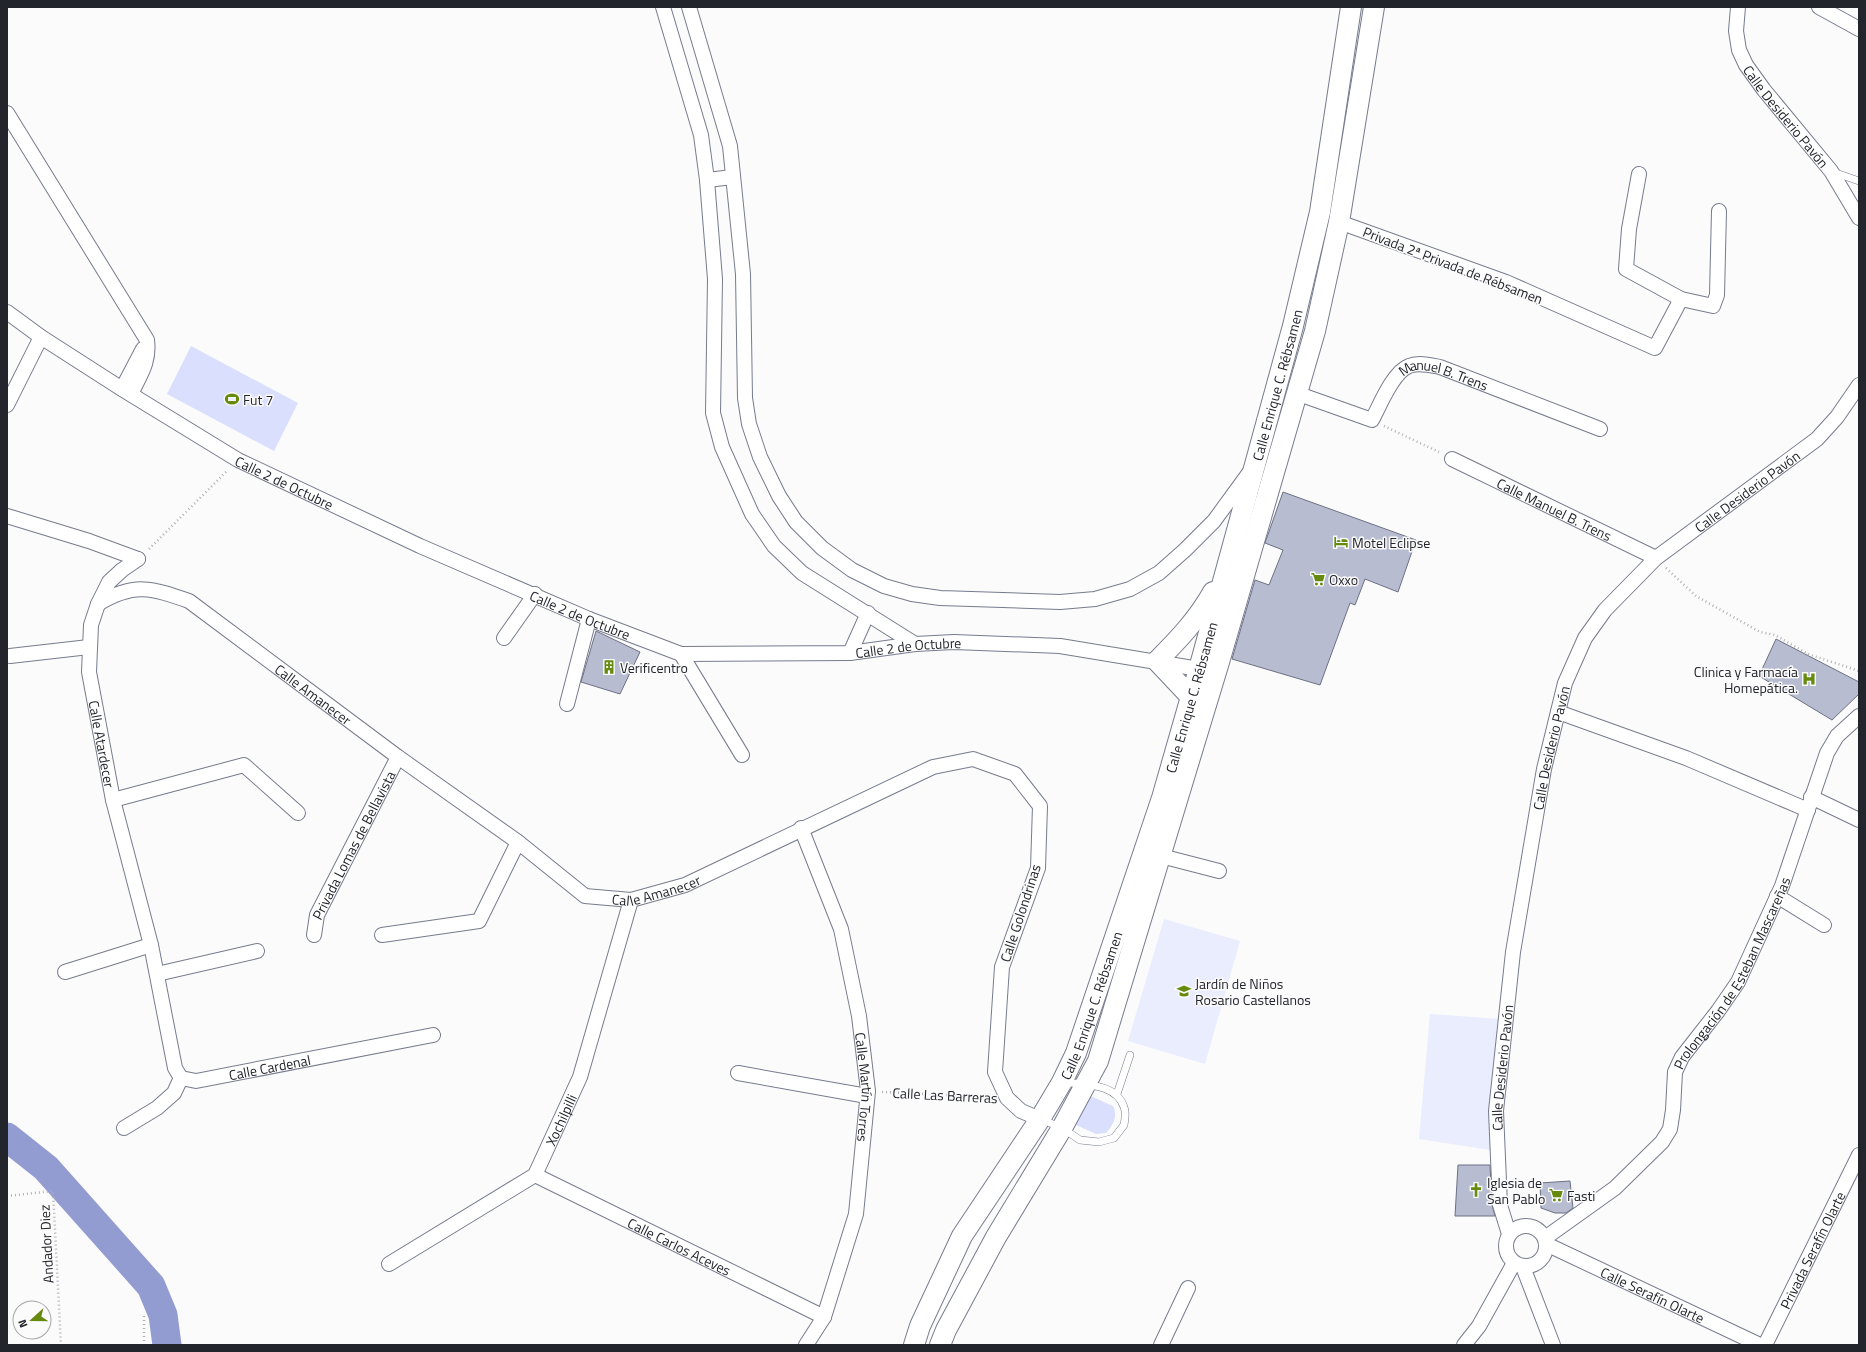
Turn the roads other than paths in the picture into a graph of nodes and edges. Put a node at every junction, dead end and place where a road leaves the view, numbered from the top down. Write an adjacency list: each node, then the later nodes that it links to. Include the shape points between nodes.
1 (663, 7): 12 (street, via 701,135)
2 (689, 7): 11 (street, via 730,146)
3 (1351, 7): 26 (main road, Calle Enrique C. Rébsamen, via 1320,212)
4 (1374, 7): 16 (main road, Calle Enrique C. Rébsamen)
5 (1738, 7): 9 (street, Calle Desiderio Pavón, via 1736,31 1739,50 1746,65)
6 (1819, 7): 7 (street)
7 (1859, 29)
8 (7, 113): 21 (street, via 147,340)
9 (1830, 171): 13 (lane); 15 (street, Calle Desiderio Pavón)
10 (1639, 174): 17 (street, via 1629,229 1626,269)
11 (733, 176): 12 (street); 26 (street, via 744,274 745,398 749,424 760,457 779,496 796,522 822,548 852,570 884,586 940,598 1060,602 1094,600 1130,589 1159,573 1214,521)
12 (707, 180): 32 (street, via 715,279 713,414 722,447 752,514 774,546 802,573)
13 (1859, 181)
14 (1719, 211): 17 (street, via 1717,295 1713,306)
15 (1859, 218)
16 (1339, 222): 17 (street, Privada 2ª Privada de Rébsamen, via 1506,282 1655,348); 22 (main road, Calle Enrique C. Rébsamen, via 1315,331)
17 (1681, 299)
18 (7, 312): 19 (street, Calle 2 de Octubre)
19 (41, 337): 21 (street, Calle 2 de Octubre); 23 (street)
20 (1859, 384): 28 (street, Calle Desiderio Pavón, via 1837,417 1817,439)
21 (126, 391): 30 (street, Calle 2 de Octubre, via 238,460 420,546)
22 (1296, 393): 24 (street, Manuel B. Trens, via 1372,420 1394,380 1408,366 1440,366); 41 (main road, Calle Enrique C. Rébsamen)
23 (7, 405)
24 (1600, 429)
25 (1452, 459): 28 (street, Calle Manuel B. Trens)
26 (1257, 462): 29 (main road, Calle Enrique C. Rébsamen)
27 (7, 516): 31 (street, Calle Atardecer, via 138,559 109,582)
28 (1656, 558): 45 (street, Calle Desiderio Pavón, via 1605,610 1585,638 1565,683)
29 (1224, 573): 40 (main road, via 1206,606 1182,636); 42 (main road, Calle Enrique C. Rébsamen)
30 (536, 594): 33 (street, Calle 2 de Octubre); 34 (street)
31 (98, 604): 36 (street, Calle Atardecer, via 90,625); 48 (street, Calle Amanecer, via 113,595 133,590 155,589 190,601)
32 (868, 613): 35 (street); 37 (street)
33 (589, 619): 38 (street, Calle 2 de Octubre); 44 (street)
34 (504, 638)
35 (915, 644): 37 (street, Calle 2 de Octubre); 40 (street, Calle 2 de Octubre, via 954,642 1060,646)
36 (89, 647): 39 (street); 49 (street, Calle Atardecer, via 89,672)
37 (850, 653): 38 (street, Calle 2 de Octubre)
38 (681, 654): 47 (street)
39 (10, 656)
40 (1156, 661): 42 (street, Calle 2 de Octubre); 43 (main road)
41 (1219, 662): 42 (street, Calle 2 de Octubre); 55 (main road, Calle Enrique C. Rébsamen)
42 (1199, 669): 43 (main road, Calle Enrique C. Rébsamen)
43 (1190, 696): 70 (main road, Calle Enrique C. Rébsamen, via 1143,857 1076,1053)
44 (567, 704)
45 (1558, 712): 50 (street); 80 (street, Calle Desiderio Pavón, via 1544,769 1513,952 1496,1111 1500,1206)
46 (1859, 716): 50 (street, Prolongación de Esteban Mascareñas, via 1837,736 1826,753)
47 (742, 755)
48 (398, 757): 54 (street, Calle Amanecer); 60 (street, Privada Lomas de Bellavista, via 317,915)
49 (113, 800): 51 (street, via 244,765); 62 (street, Calle Atardecer)
50 (1810, 803): 52 (street); 57 (street, Prolongación de Esteban Mascareñas)
51 (298, 813)
52 (1859, 820)
53 (801, 828): 58 (street, Calle Amanecer, via 685,884); 72 (street, Calle Martín Torres, via 841,929 859,1016); 74 (street, Calle Golondrinas, via 933,767 973,759 1015,774 1040,806 1038,868 1002,967 995,1072)
54 (518, 842): 58 (street, Calle Amanecer, via 585,896); 61 (street, via 479,921)
55 (1161, 856): 56 (street); 71 (main road, Calle Enrique C. Rébsamen, via 1098,1061)
56 (1219, 871)
57 (1777, 896): 59 (street); 81 (street, Prolongación de Esteban Mascareñas, via 1738,982 1682,1057 1675,1072 1670,1129 1662,1142 1615,1188)
58 (631, 900): 79 (street, Xochilpilli, via 580,1077)
59 (1824, 925)
60 (314, 935)
61 (382, 935)
62 (151, 944): 64 (street); 65 (street, Calle Atardecer)
63 (257, 951): 65 (street)
64 (65, 972)
65 (157, 974): 69 (street, Calle Atardecer, via 175,1068)
66 (433, 1035): 69 (street, Calle Cardenal, via 196,1081)
67 (1130, 1055): 73 (lane)
68 (738, 1073): 72 (street)
69 (182, 1078): 76 (street, via 174,1093 157,1108)
70 (1062, 1082): 71 (lane); 75 (main road, Calle Enrique C. Rébsamen)
71 (1086, 1085): 73 (lane, via 1105,1087); 77 (main road, Calle Enrique C. Rébsamen)
72 (867, 1094): 85 (street, Calle Martín Torres, via 856,1214)
73 (1117, 1094): 77 (lane, via 1125,1107 1124,1125 1114,1138 1099,1142 1080,1140)
74 (1007, 1098): 75 (street, Calle Las Barreras, via 1021,1111)
75 (1040, 1118): 77 (lane); 87 (main road, Calle Enrique C. Rébsamen, via 962,1236 920,1326)
76 (124, 1128)
77 (1062, 1128): 88 (main road, Calle Enrique C. Rébsamen, via 996,1237)
78 (1859, 1155): 93 (street, Privada Serafín Olarte)
79 (535, 1175): 82 (street); 85 (street, Calle Carlos Aceves)
80 (1509, 1234): 81 (street, via 1517,1227 1528,1225 1538,1230); 83 (street, via 1505,1244 1507,1255)
81 (1546, 1241): 83 (street, via 1542,1259 1534,1265); 92 (street, Calle Serafín Olarte)
82 (389, 1264)
83 (1519, 1265): 90 (street); 91 (street)
84 (1188, 1288): 89 (street)
85 (824, 1317): 86 (street, Calle Martín Torres)
86 (806, 1345)
87 (914, 1345)
88 (940, 1345)
89 (1161, 1345)
90 (1464, 1345)
91 (1554, 1345)
92 (1760, 1345)
93 (1765, 1345)

